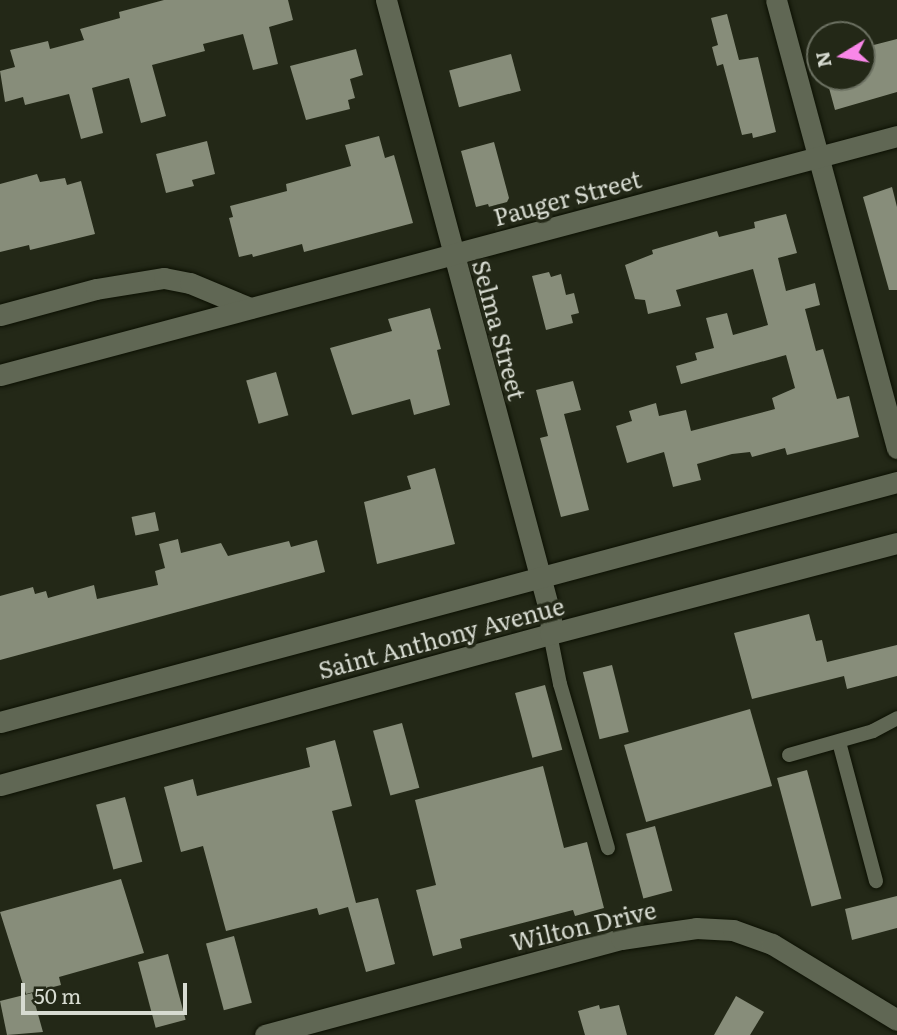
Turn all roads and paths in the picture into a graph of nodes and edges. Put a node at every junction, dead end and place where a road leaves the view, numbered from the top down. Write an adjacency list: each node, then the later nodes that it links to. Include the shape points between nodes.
1 (386, 0): 5 (street, Selma Street)
2 (776, 0): 4 (street)
3 (897, 136): 4 (street, Pauger Street)
4 (817, 157): 5 (street, Pauger Street); 9 (street)
5 (452, 254): 6 (street, Pauger Street); 12 (street, Selma Street)
6 (250, 308): 7 (street, via 190,283 164,278 96,289); 8 (street, Pauger Street)
7 (0, 315)
8 (0, 375)
9 (897, 448)
10 (897, 482): 12 (street, Saint Anthony Avenue)
11 (897, 543): 13 (street, Saint Anthony Avenue)
12 (539, 576): 13 (street, Selma Street, via 551,617); 15 (street, Saint Anthony Avenue)
13 (550, 634): 18 (street, Saint Anthony Avenue); 19 (lane)
14 (897, 718): 16 (lane, via 873,732)
15 (0, 722)
16 (839, 742): 17 (lane); 20 (lane)
17 (789, 755)
18 (0, 785)
19 (608, 848)
20 (876, 881)
21 (897, 1021): 22 (street, Wilton Drive, via 772,944 733,930 696,928 621,939); 23 (street)
22 (265, 1035)
23 (889, 1035)

